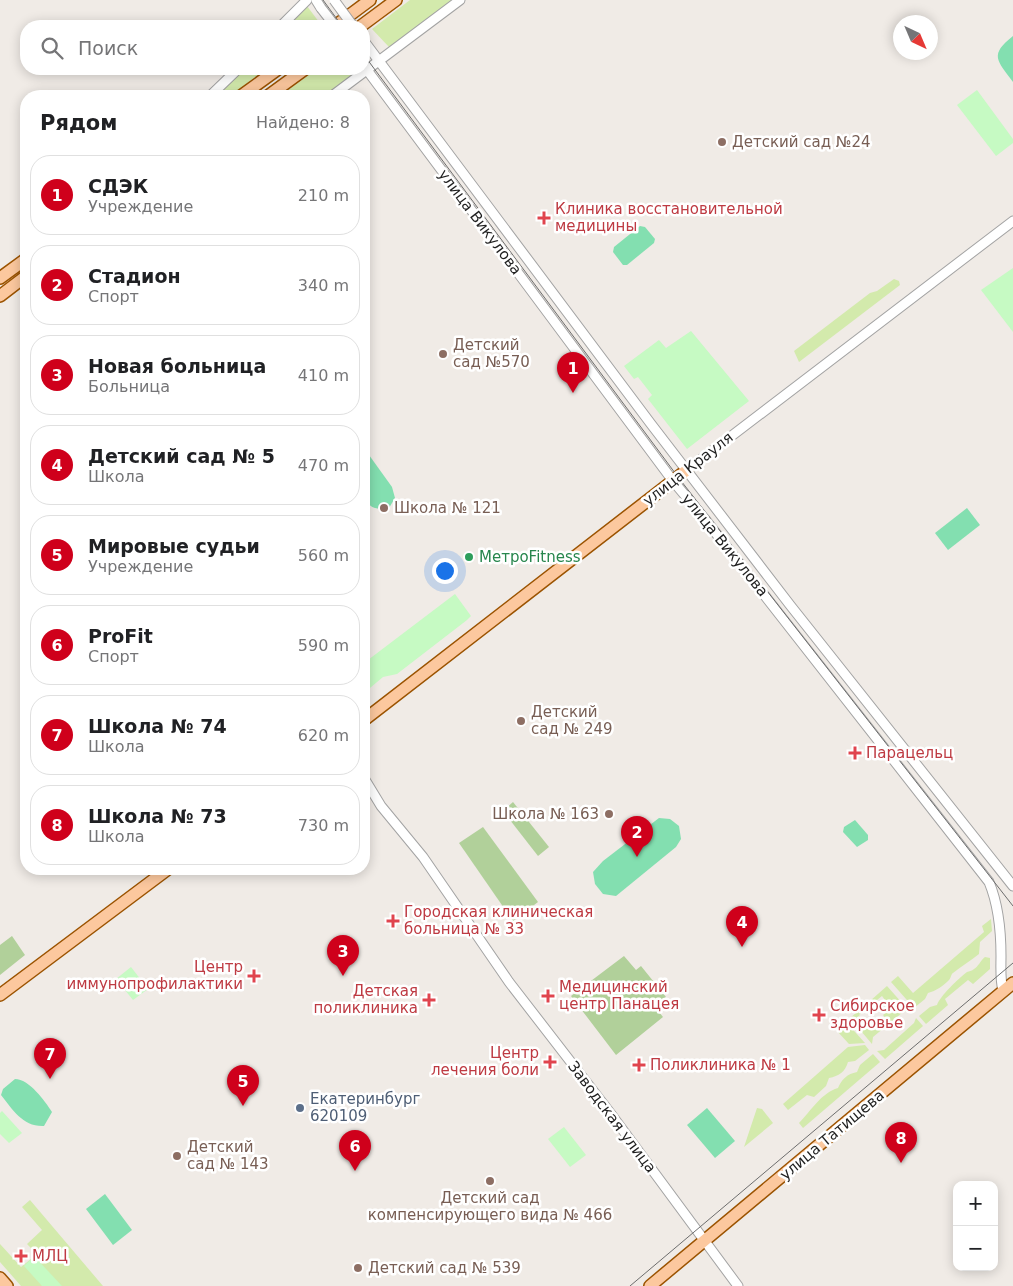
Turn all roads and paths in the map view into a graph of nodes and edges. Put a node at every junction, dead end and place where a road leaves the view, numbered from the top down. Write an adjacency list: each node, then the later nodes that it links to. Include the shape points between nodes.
1 (308, 0): 7 (street)
2 (334, 0): 10 (street, bridge)
3 (370, 0): 9 (main road)
4 (396, 0): 11 (main road)
5 (460, 0): 13 (street)
6 (318, 4): 8 (street, bridge)
7 (287, 20)
8 (330, 20)
9 (343, 20)
10 (349, 20)
11 (369, 20)
12 (370, 50): 13 (street, улица Викулова)
13 (379, 62): 14 (street); 29 (street, улица Викулова)
14 (370, 66)
15 (232, 75): 20 (street)
16 (270, 75): 21 (main road)
17 (297, 75): 22 (main road)
18 (357, 75): 23 (street)
19 (370, 75): 30 (street, улица Викулова)
20 (216, 90)
21 (249, 90)
22 (276, 90)
23 (339, 90)
24 (1013, 221): 29 (street, улица Крауля)
25 (20, 263): 26 (main road)
26 (0, 278)
27 (20, 281): 28 (main road)
28 (0, 296)
29 (687, 470): 30 (main road, улица Крауля); 34 (street, улица Викулова)
30 (673, 481): 31 (main road, улица Крауля); 36 (street, улица Викулова, via 989,882 997,908)
31 (370, 715)
32 (370, 788): 38 (street, Заводская улица, via 423,857 509,982)
33 (160, 875): 37 (main road)
34 (1013, 886)
35 (1013, 983): 36 (main road, улица Татищева)
36 (1003, 991): 38 (main road, улица Татищева)
37 (0, 995)
38 (705, 1240): 41 (main road, улица Татищева); 42 (street, Заводская улица)
39 (0, 1278): 40 (main road)
40 (7, 1286)
41 (650, 1286)
42 (738, 1286)

